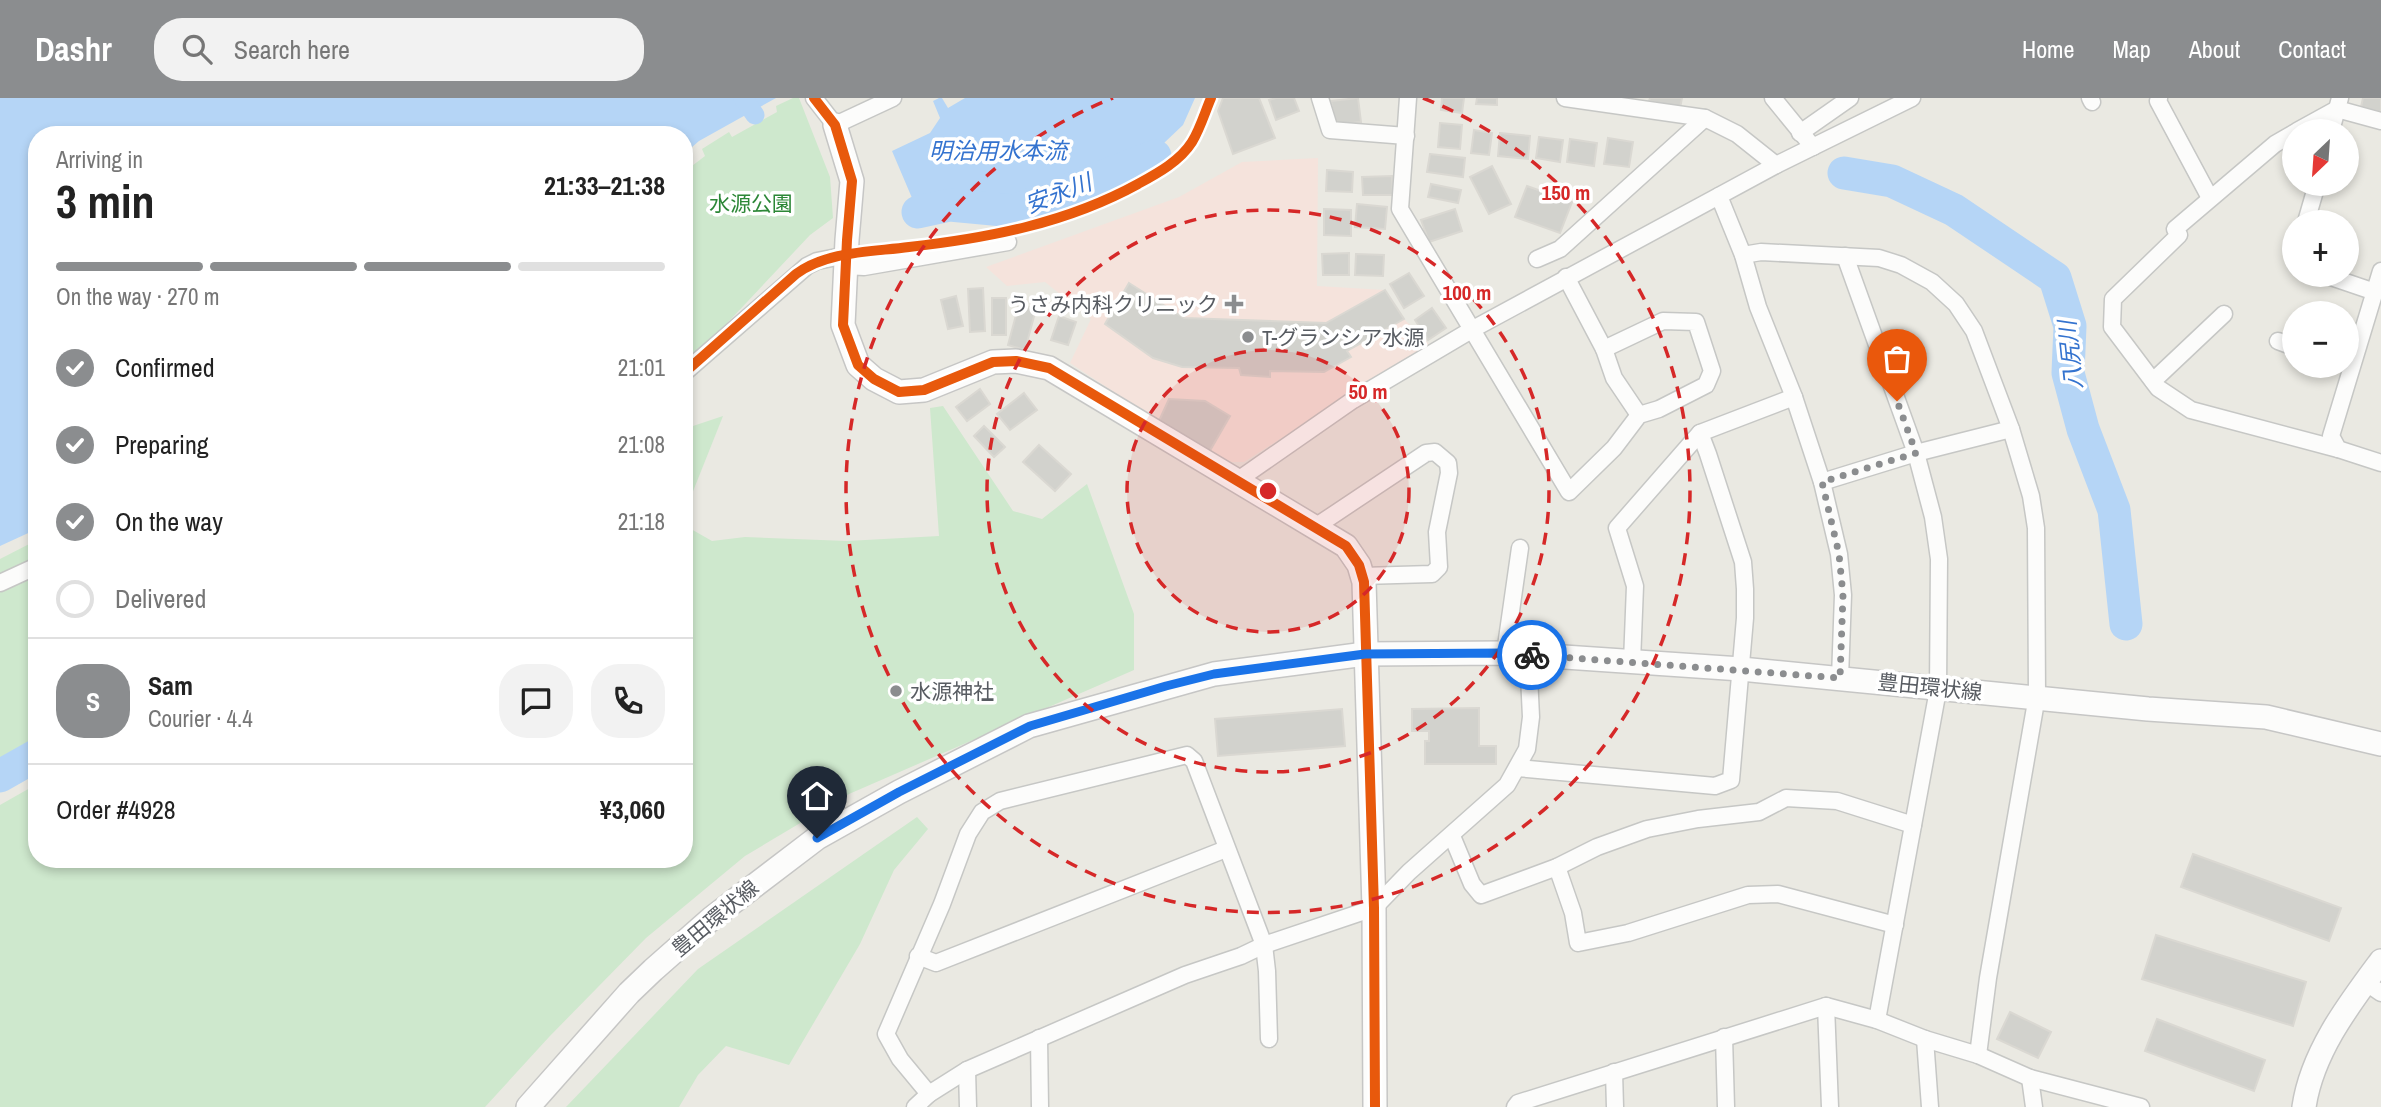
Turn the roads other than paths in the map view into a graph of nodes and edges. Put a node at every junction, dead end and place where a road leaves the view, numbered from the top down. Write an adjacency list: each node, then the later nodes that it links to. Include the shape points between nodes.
1 (814, 98): 14 (street)
2 (893, 98): 14 (street)
3 (1320, 98): 16 (street, via 1329,130)
4 (1408, 98): 16 (street)
5 (1565, 98): 11 (street)
6 (1773, 98): 15 (street)
7 (1850, 98): 15 (street)
8 (1912, 98): 18 (street)
9 (2159, 98): 21 (street)
10 (2339, 103): 12 (street); 13 (street)
11 (1705, 118): 19 (street, via 1737,134); 25 (street, via 1560,249)
12 (2315, 119)
13 (2381, 121)
14 (835, 125): 26 (main road, via 852,181)
15 (1800, 133): 18 (street)
16 (1406, 135): 32 (street, via 1400,209)
17 (2282, 140): 21 (street)
18 (1813, 147): 19 (street)
19 (1776, 165): 20 (street)
20 (1719, 196): 23 (street); 28 (street)
21 (2210, 198): 39 (street, via 2175,229 2179,235 2113,299 2112,327)
22 (1008, 242): 26 (street, via 864,267)
23 (1743, 255): 24 (street); 40 (street)
24 (1845, 256): 42 (street, via 1901,265 1932,282 1956,303 1974,331); 45 (street)
25 (1537, 259)
26 (846, 261): 37 (street, via 817,261 807,266); 47 (main road, via 843,325 858,365 874,379 899,392 924,390 993,362 1016,361 1049,369)
27 (2381, 271): 30 (street)
28 (1566, 277): 32 (street); 36 (street)
29 (2359, 287): 30 (street)
30 (2375, 292): 33 (street)
31 (2224, 314): 39 (street)
32 (1474, 329): 41 (street, via 1569,492 1614,448); 47 (street, via 1353,400)
33 (2359, 338)
34 (2278, 341): 35 (street)
35 (2282, 342)
36 (1604, 349): 41 (street, via 1614,378); 41 (street, via 1663,321 1696,322 1712,371 1706,384)
37 (693, 365)
38 (2346, 378): 44 (street, via 2332,436)
39 (2153, 381): 44 (street, via 2191,410)
40 (1794, 397): 43 (street); 48 (street)
41 (1639, 415)
42 (2011, 429): 45 (street); 60 (street, via 2036,528)
43 (1700, 433): 56 (street, via 1617,528 1635,586); 57 (street, via 1742,562 1745,618)
44 (2339, 449): 46 (street)
45 (1916, 453): 48 (street); 59 (street, via 1939,559)
46 (2381, 463)
47 (1238, 480): 49 (main road)
48 (1822, 482): 58 (street, via 1839,554 1843,595)
49 (1315, 527): 52 (main road, via 1346,546); 52 (street, via 1426,453 1435,453 1448,463 1436,542 1438,567 1432,574)
50 (1520, 548): 55 (street)
51 (28, 570): 53 (street)
52 (1362, 576): 54 (main road)
53 (0, 583)
54 (1365, 654): 55 (main road, 豊田環状線); 67 (main road); 84 (main road, 豊田環状線, via 1214,674 1030,726 899,792 817,838 712,918 629,993)
55 (1517, 654): 56 (main road, 豊田環状線); 62 (street, via 1531,717 1527,749)
56 (1632, 662): 57 (main road, 豊田環状線)
57 (1741, 669): 58 (main road, 豊田環状線); 62 (street, via 1731,780 1715,786)
58 (1840, 678): 59 (main road, 豊田環状線)
59 (1938, 690): 60 (main road, 豊田環状線); 63 (street)
60 (2037, 696): 61 (main road, 豊田環状線, via 2266,717); 79 (street)
61 (2381, 744)
62 (1517, 768): 64 (street, via 1507,785)
63 (1913, 825): 66 (street, via 1837,800 1786,798 1759,811 1647,829); 68 (street)
64 (1452, 836): 66 (street, via 1481,895); 67 (street)
65 (1226, 849): 69 (street); 70 (street, via 936,962); 70 (street, via 1194,761 1187,755 1000,801 982,811 968,834)
66 (1558, 867): 68 (street, via 1578,943 1628,933 1748,895 1778,894)
67 (1374, 908): 69 (street); 88 (main road)
68 (1895, 925): 74 (street)
69 (1264, 945): 76 (street); 77 (street)
70 (918, 956): 83 (street, via 886,1034)
71 (2381, 961): 72 (main road)
72 (2373, 988): 96 (main road, via 2324,1046)
73 (1826, 1006): 74 (street); 75 (street); 92 (street)
74 (1877, 1020): 78 (street)
75 (1724, 1037): 81 (street); 91 (street)
76 (1040, 1038): 80 (street); 87 (street)
77 (1269, 1039)
78 (1925, 1039): 79 (street); 93 (street)
79 (1978, 1055): 82 (street)
80 (967, 1070): 83 (street); 86 (street)
81 (1614, 1072): 89 (street); 90 (street)
82 (2030, 1078): 94 (street); 95 (street)
83 (929, 1094): 85 (street)
84 (528, 1107)
85 (915, 1107)
86 (968, 1107)
87 (1040, 1107)
88 (1375, 1107)
89 (1515, 1107)
90 (1615, 1107)
91 (1726, 1107)
92 (1830, 1107)
93 (1930, 1107)
94 (2034, 1107)
95 (2140, 1107)
96 (2304, 1107)

